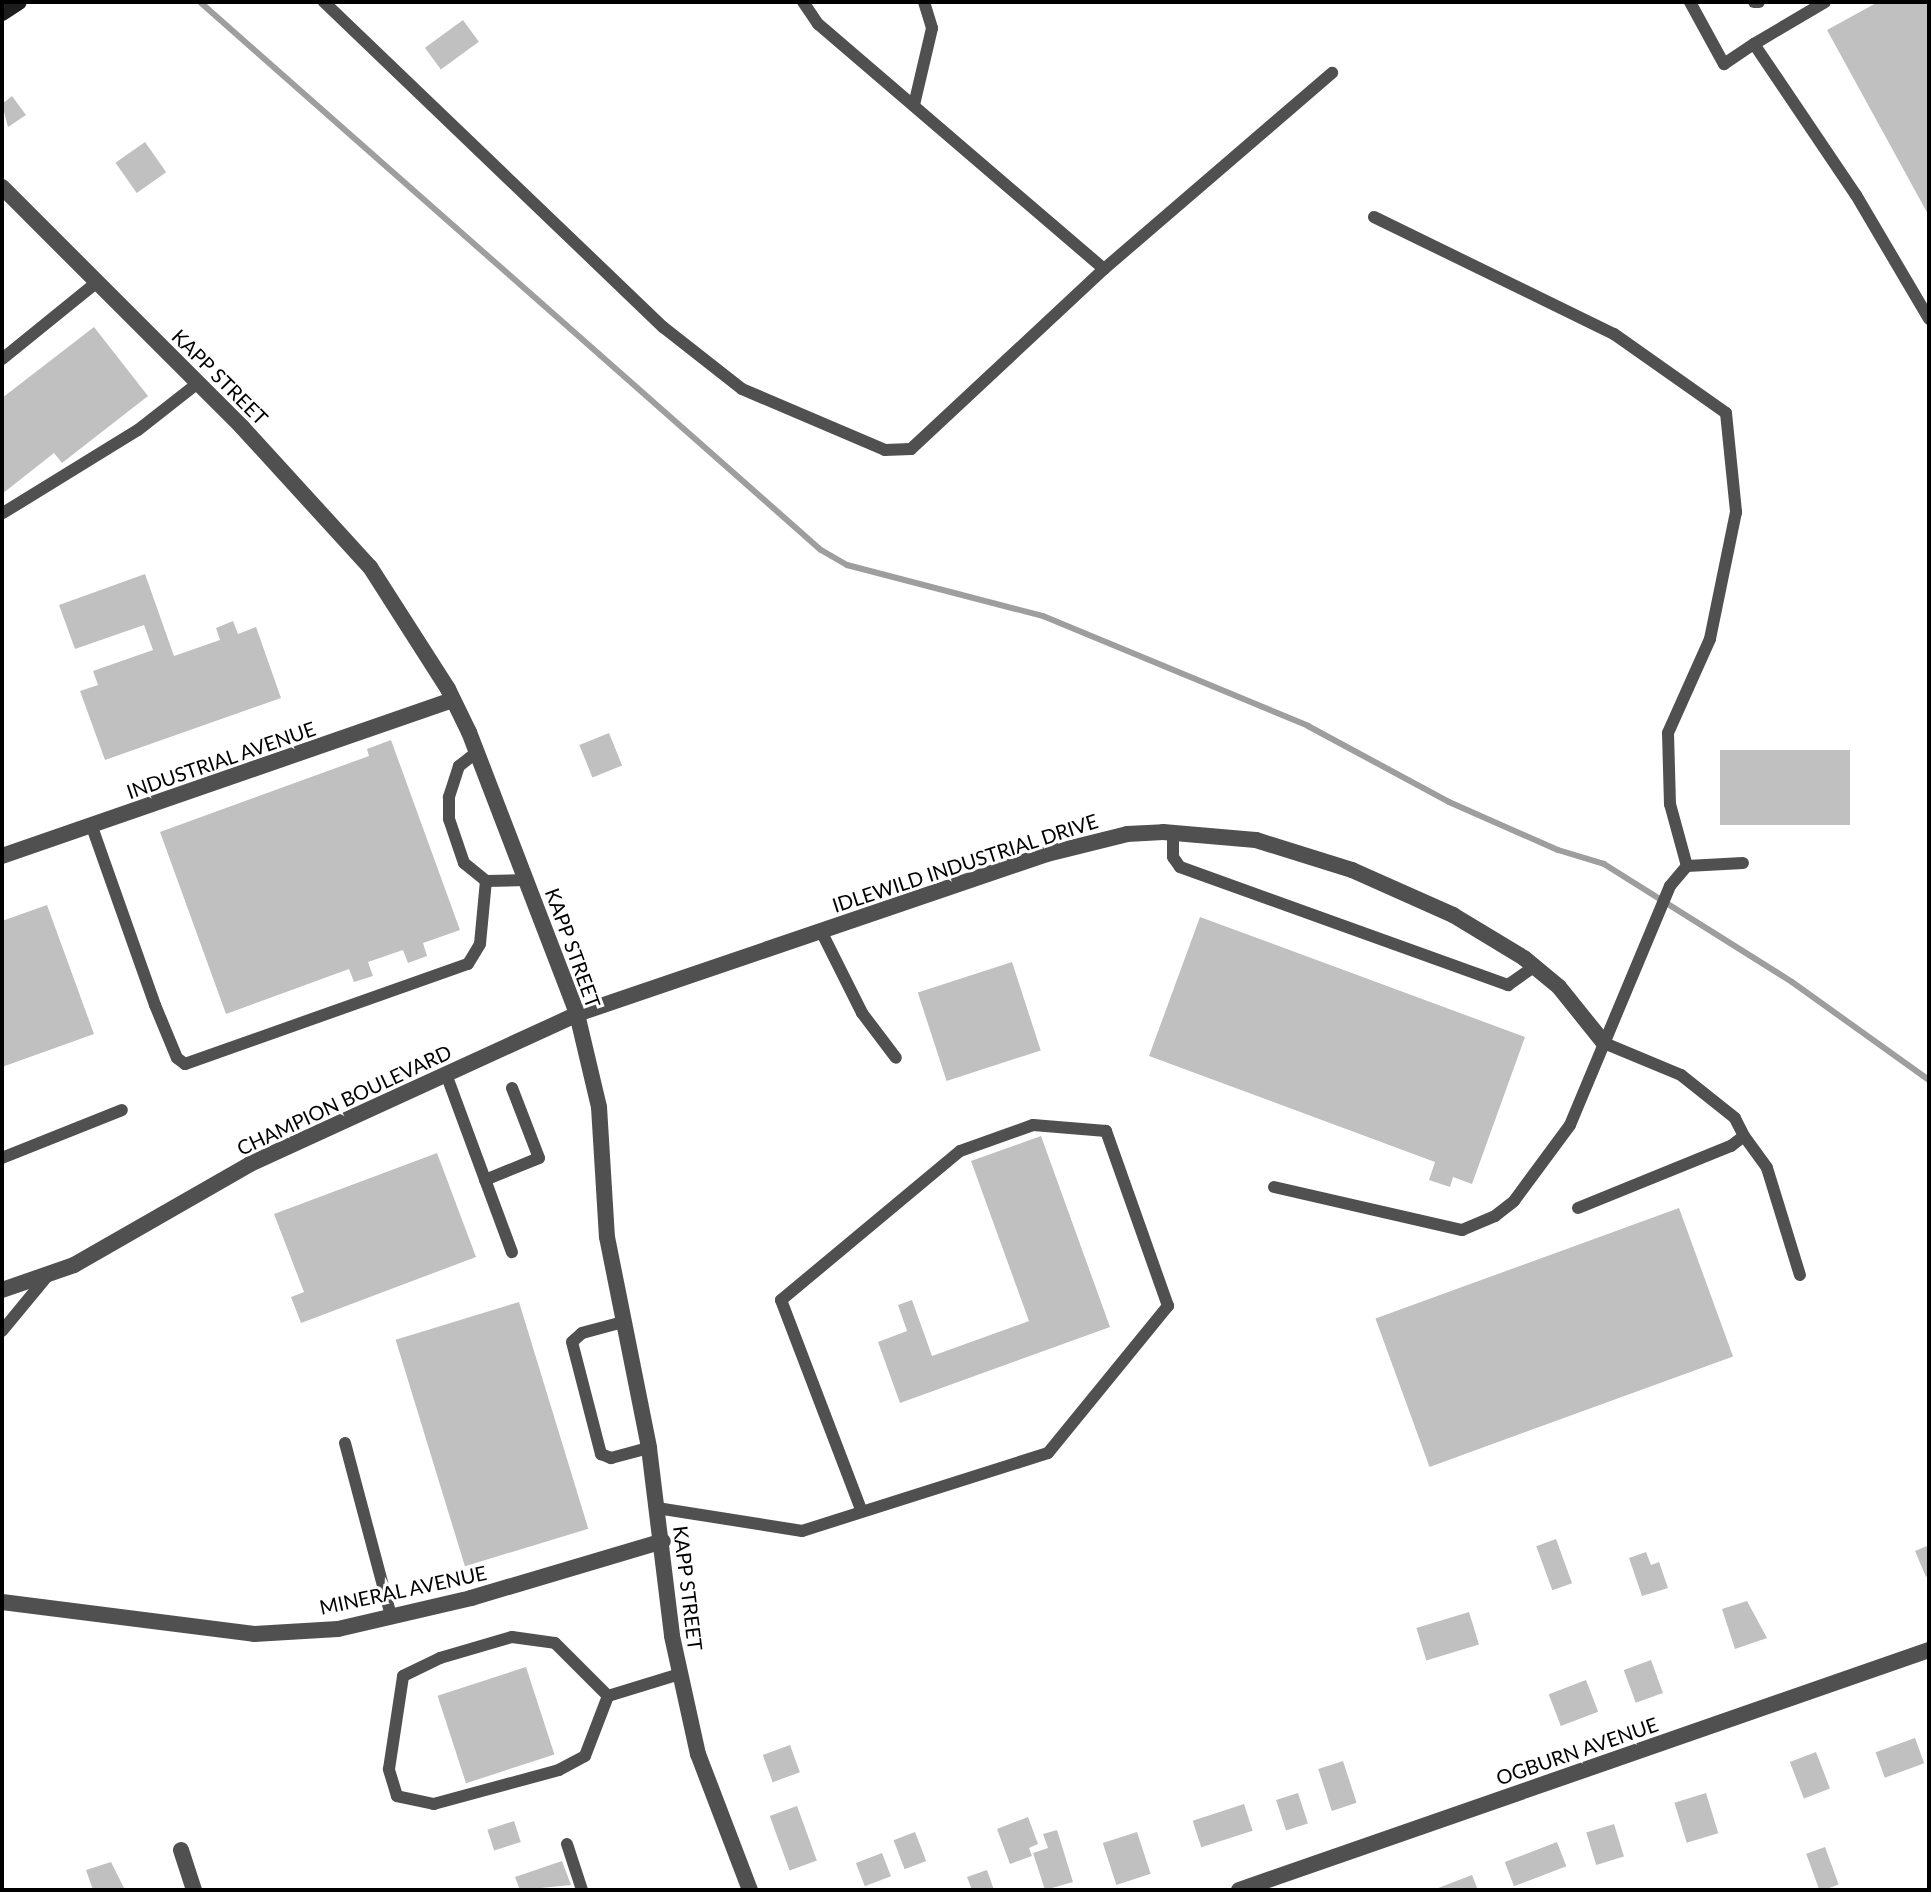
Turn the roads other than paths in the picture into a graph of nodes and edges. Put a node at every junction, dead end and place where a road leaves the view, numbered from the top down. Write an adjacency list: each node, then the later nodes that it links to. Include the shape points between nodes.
1 (19, 2): 7 (main road)
2 (324, 2): 13 (lane, via 663,327 742,389 885,450 911,449)
3 (803, 2): 10 (lane, via 818,24)
4 (924, 2): 10 (lane, via 932,28)
5 (1690, 2): 8 (lane, via 1724,64)
6 (1825, 2): 8 (lane)
7 (2, 13)
8 (1754, 44): 15 (lane, via 1856,195)
9 (1332, 73): 13 (lane)
10 (914, 105): 13 (lane)
11 (2, 187): 14 (street, KAPP STREET)
12 (1374, 217): 25 (lane, via 1614,334 1726,413 1736,512 1710,639 1668,733 1670,804)
13 (1104, 269)
14 (97, 282): 16 (lane); 17 (street, KAPP STREET)
15 (1929, 319)
16 (2, 359)
17 (198, 383): 18 (lane, via 138,430); 19 (street, KAPP STREET, via 370,567)
18 (3, 513)
19 (453, 700): 20 (street, KAPP STREET); 21 (street, INDUSTRIAL AVENUE)
20 (477, 752): 26 (street, KAPP STREET); 27 (lane, via 459,766 452,780 449,819 464,863)
21 (92, 827): 23 (street, INDUSTRIAL AVENUE); 27 (lane, via 160,1017 177,1058 185,1064 468,964 480,944)
22 (1173, 832): 28 (street, IDLEWILD INDUSTRIAL DRIVE, via 1092,840); 29 (street, IDLEWILD INDUSTRIAL DRIVE, via 1256,840 1352,870 1453,915); 29 (lane, via 1173,857 1180,867 1508,985)
23 (2, 856)
24 (1743, 863): 25 (lane)
25 (1687, 866): 31 (lane, via 1670,886)
26 (526, 880): 27 (lane); 30 (street, KAPP STREET)
27 (486, 881)
28 (821, 931): 30 (street, IDLEWILD INDUSTRIAL DRIVE); 32 (lane, via 862,1013)
29 (1535, 966): 31 (street, IDLEWILD INDUSTRIAL DRIVE)
30 (577, 1014): 33 (street, CHAMPION BOULEVARD); 45 (street, KAPP STREET, via 599,1107 607,1237)
31 (1604, 1043): 36 (lane, via 1681,1075 1735,1118); 39 (lane, via 1570,1125 1514,1201 1495,1216 1462,1230)
32 (896, 1058)
33 (446, 1074): 38 (lane); 42 (street, CHAMPION BOULEVARD, via 250,1164 135,1233)
34 (512, 1088): 38 (lane, via 539,1158)
35 (122, 1110): 37 (lane)
36 (1744, 1136): 40 (lane, via 1731,1146); 43 (lane, via 1767,1168)
37 (2, 1158)
38 (485, 1180): 41 (lane)
39 (1274, 1187)
40 (1578, 1208)
41 (512, 1252)
42 (49, 1274): 44 (street, CHAMPION BOULEVARD); 46 (lane)
43 (1800, 1275)
44 (2, 1290)
45 (623, 1322): 48 (street, KAPP STREET); 48 (lane, via 582,1333 572,1342 601,1454 611,1458)
46 (2, 1331)
47 (345, 1443): 53 (lane)
48 (649, 1448): 49 (street, KAPP STREET)
49 (657, 1508): 50 (lane, via 802,1531); 51 (street, KAPP STREET)
50 (861, 1510): 50 (lane, via 1048,1453 1168,1306 1106,1131 1033,1125 960,1151 781,1300)
51 (663, 1541): 53 (street, MINERAL AVENUE); 55 (street, KAPP STREET)
52 (2, 1602): 53 (street, MINERAL AVENUE, via 254,1634 338,1629)
53 (391, 1616)
54 (1929, 1650): 62 (street, OGBURN AVENUE)
55 (680, 1674): 56 (lane); 61 (street, KAPP STREET, via 698,1754)
56 (608, 1696): 56 (lane, via 555,1643 512,1637 440,1658 403,1676 389,1769 397,1796 434,1804 559,1770 585,1756)
57 (567, 1844): 60 (lane)
58 (181, 1850): 59 (street)
59 (194, 1890)
60 (582, 1890)
61 (750, 1890)
62 (1239, 1890)

